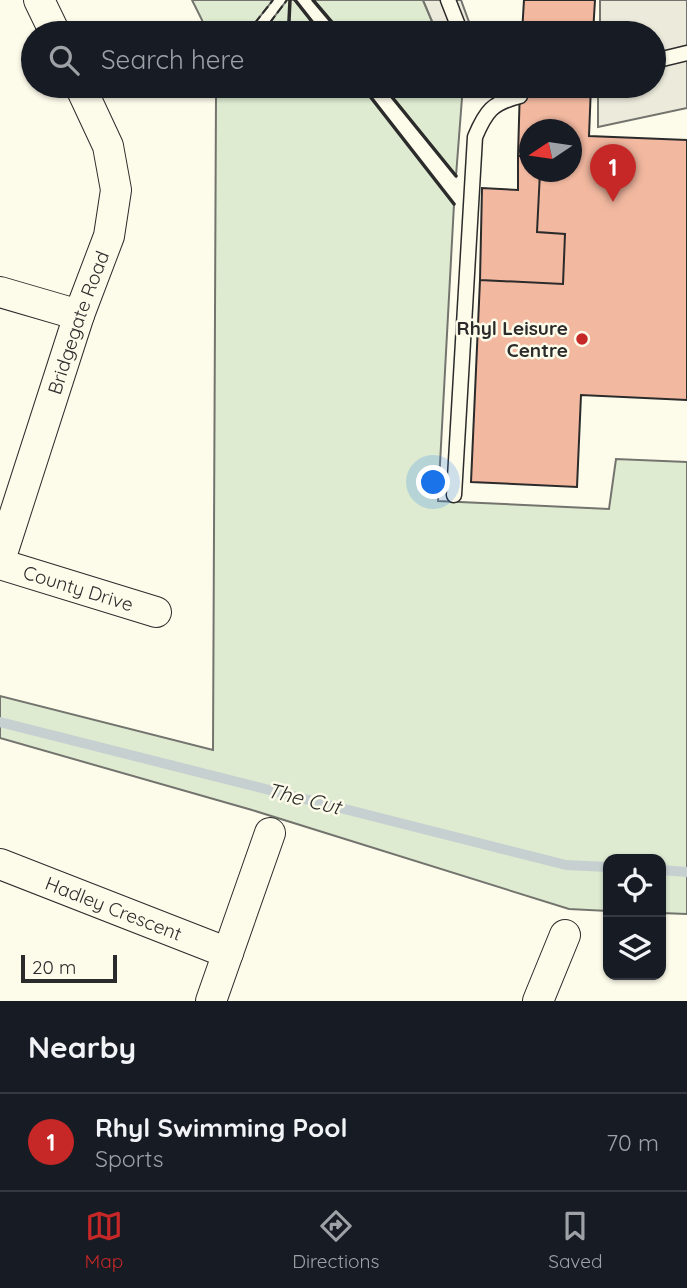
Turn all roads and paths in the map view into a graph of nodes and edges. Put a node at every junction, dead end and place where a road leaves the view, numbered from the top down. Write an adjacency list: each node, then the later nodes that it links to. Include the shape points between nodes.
1 (39, 0): 3 (street)
2 (448, 0): 4 (lane)
3 (49, 21)
4 (456, 21)
5 (687, 53): 6 (lane)
6 (666, 58)
7 (86, 98): 10 (street, Bridgegate Road, via 108,146 116,190 109,236)
8 (512, 98): 11 (lane, via 501,101 484,117 475,137)
9 (0, 292): 10 (street)
10 (79, 315): 12 (street, Bridgegate Road)
11 (454, 495)
12 (0, 562): 13 (street, County Drive)
13 (156, 612)
14 (270, 833): 17 (street)
15 (0, 864): 17 (street, Hadley Crescent)
16 (565, 935): 19 (street)
17 (228, 953): 18 (street)
18 (211, 1001)
19 (538, 1001)

